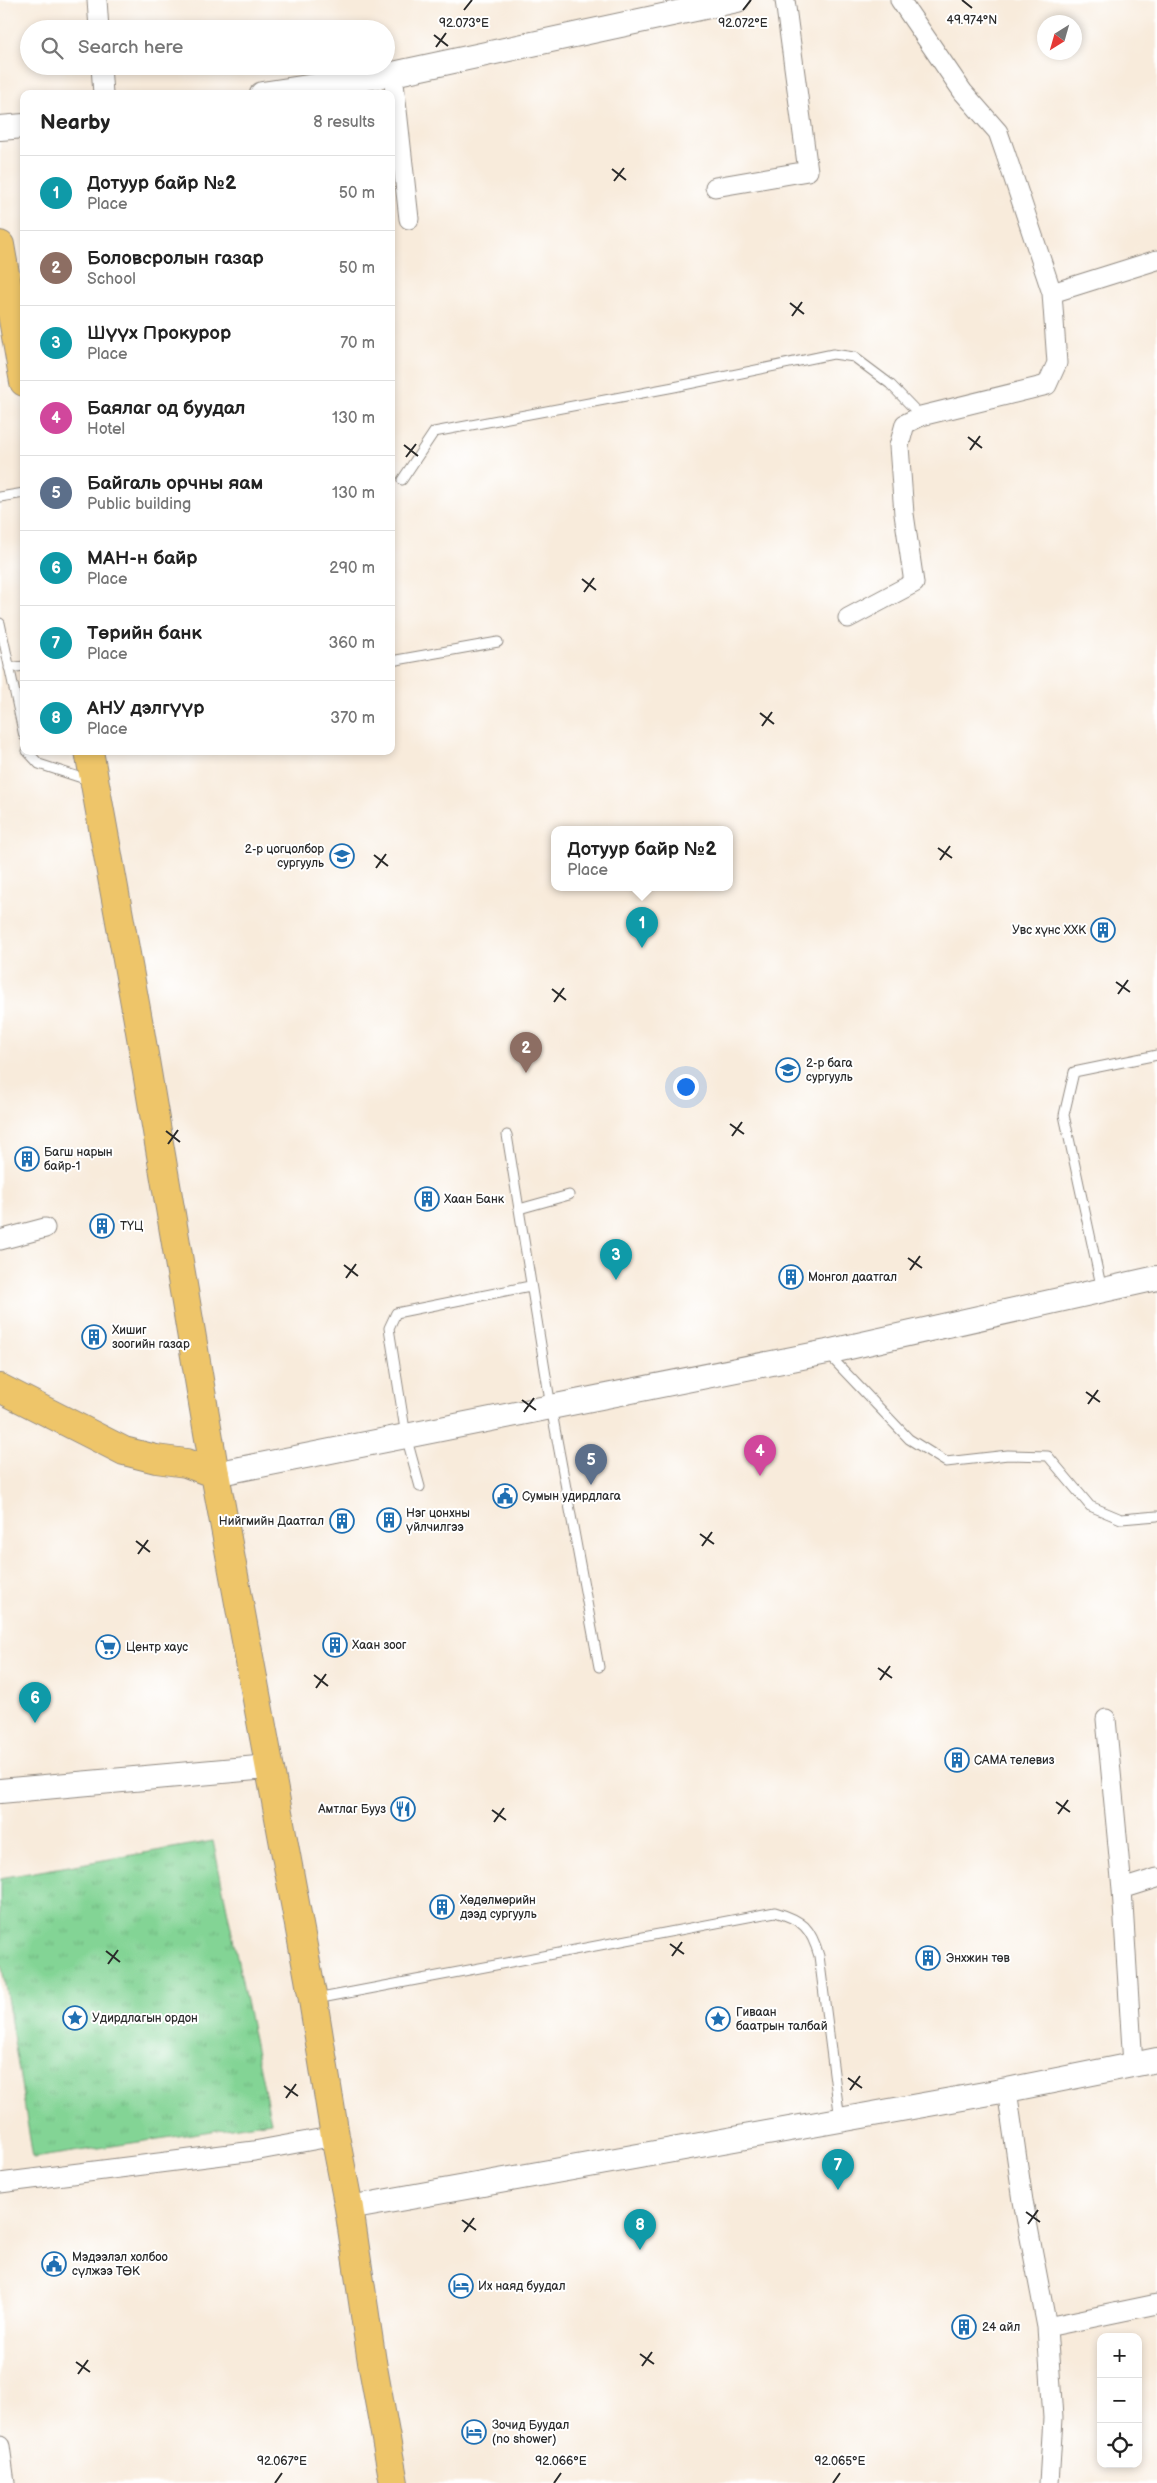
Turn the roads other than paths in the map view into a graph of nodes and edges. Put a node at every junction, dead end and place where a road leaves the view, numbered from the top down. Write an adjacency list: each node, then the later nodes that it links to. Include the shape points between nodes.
1 (97, 0): 5 (street)
2 (737, 0): 6 (street)
3 (784, 0): 16 (street, via 808,171)
4 (900, 0): 20 (street, via 963,92 998,132)
5 (98, 20)
6 (395, 74)
7 (102, 75): 10 (street)
8 (386, 75): 11 (street)
9 (393, 75): 12 (street)
10 (103, 90)
11 (288, 90)
12 (395, 90)
13 (395, 92): 17 (street)
14 (20, 126): 15 (street)
15 (0, 128)
16 (716, 187)
17 (409, 219)
18 (0, 245): 21 (main road)
19 (1157, 260): 20 (street)
20 (1052, 293): 22 (street, via 1057,363 1047,385)
21 (20, 359)
22 (921, 416): 23 (lane, via 890,384 854,357 833,354 434,432); 26 (street, via 904,424 899,446 914,583)
23 (402, 480)
24 (20, 494): 25 (lane)
25 (0, 497)
26 (848, 618)
27 (0, 624): 31 (lane)
28 (498, 642): 29 (lane)
29 (395, 660)
30 (20, 667): 31 (lane)
31 (10, 668): 32 (lane)
32 (20, 717)
33 (31, 755): 35 (lane, via 39,764)
34 (90, 755): 35 (main road)
35 (95, 782): 49 (main road)
36 (1157, 1055): 44 (lane, via 1074,1072 1064,1115)
37 (507, 1135): 39 (lane)
38 (569, 1195): 39 (lane)
39 (519, 1210): 43 (lane)
40 (45, 1228): 41 (street)
41 (0, 1240)
42 (1157, 1278): 44 (street)
43 (530, 1286): 47 (lane); 48 (lane, via 396,1313 389,1328)
44 (1102, 1290): 45 (street)
45 (827, 1352): 47 (street); 51 (lane, via 909,1439 946,1462 1008,1455 1048,1456 1090,1506 1121,1519)
46 (0, 1388): 49 (main road, via 124,1451 186,1463)
47 (551, 1407): 48 (street); 52 (lane)
48 (406, 1436): 49 (street); 50 (lane)
49 (215, 1474): 54 (main road)
50 (420, 1487)
51 (1157, 1516)
52 (598, 1667)
53 (1106, 1719): 57 (street)
54 (268, 1767): 55 (street); 58 (main road)
55 (0, 1791)
56 (1157, 1878): 57 (street)
57 (1122, 1890): 60 (street)
58 (313, 2000): 62 (lane, via 775,1912 796,1918 813,1935 819,1956); 63 (main road)
59 (1157, 2060): 60 (street)
60 (1133, 2065): 61 (street)
61 (1007, 2090): 62 (street); 67 (street, via 1023,2202)
62 (840, 2120): 65 (street)
63 (335, 2136): 64 (street, via 254,2151); 65 (main road)
64 (0, 2183)
65 (349, 2208): 70 (main road)
66 (1157, 2304): 67 (street)
67 (1047, 2327): 71 (street, via 1053,2418)
68 (0, 2446): 69 (street)
69 (5, 2483)
70 (394, 2483)
71 (1049, 2483)

